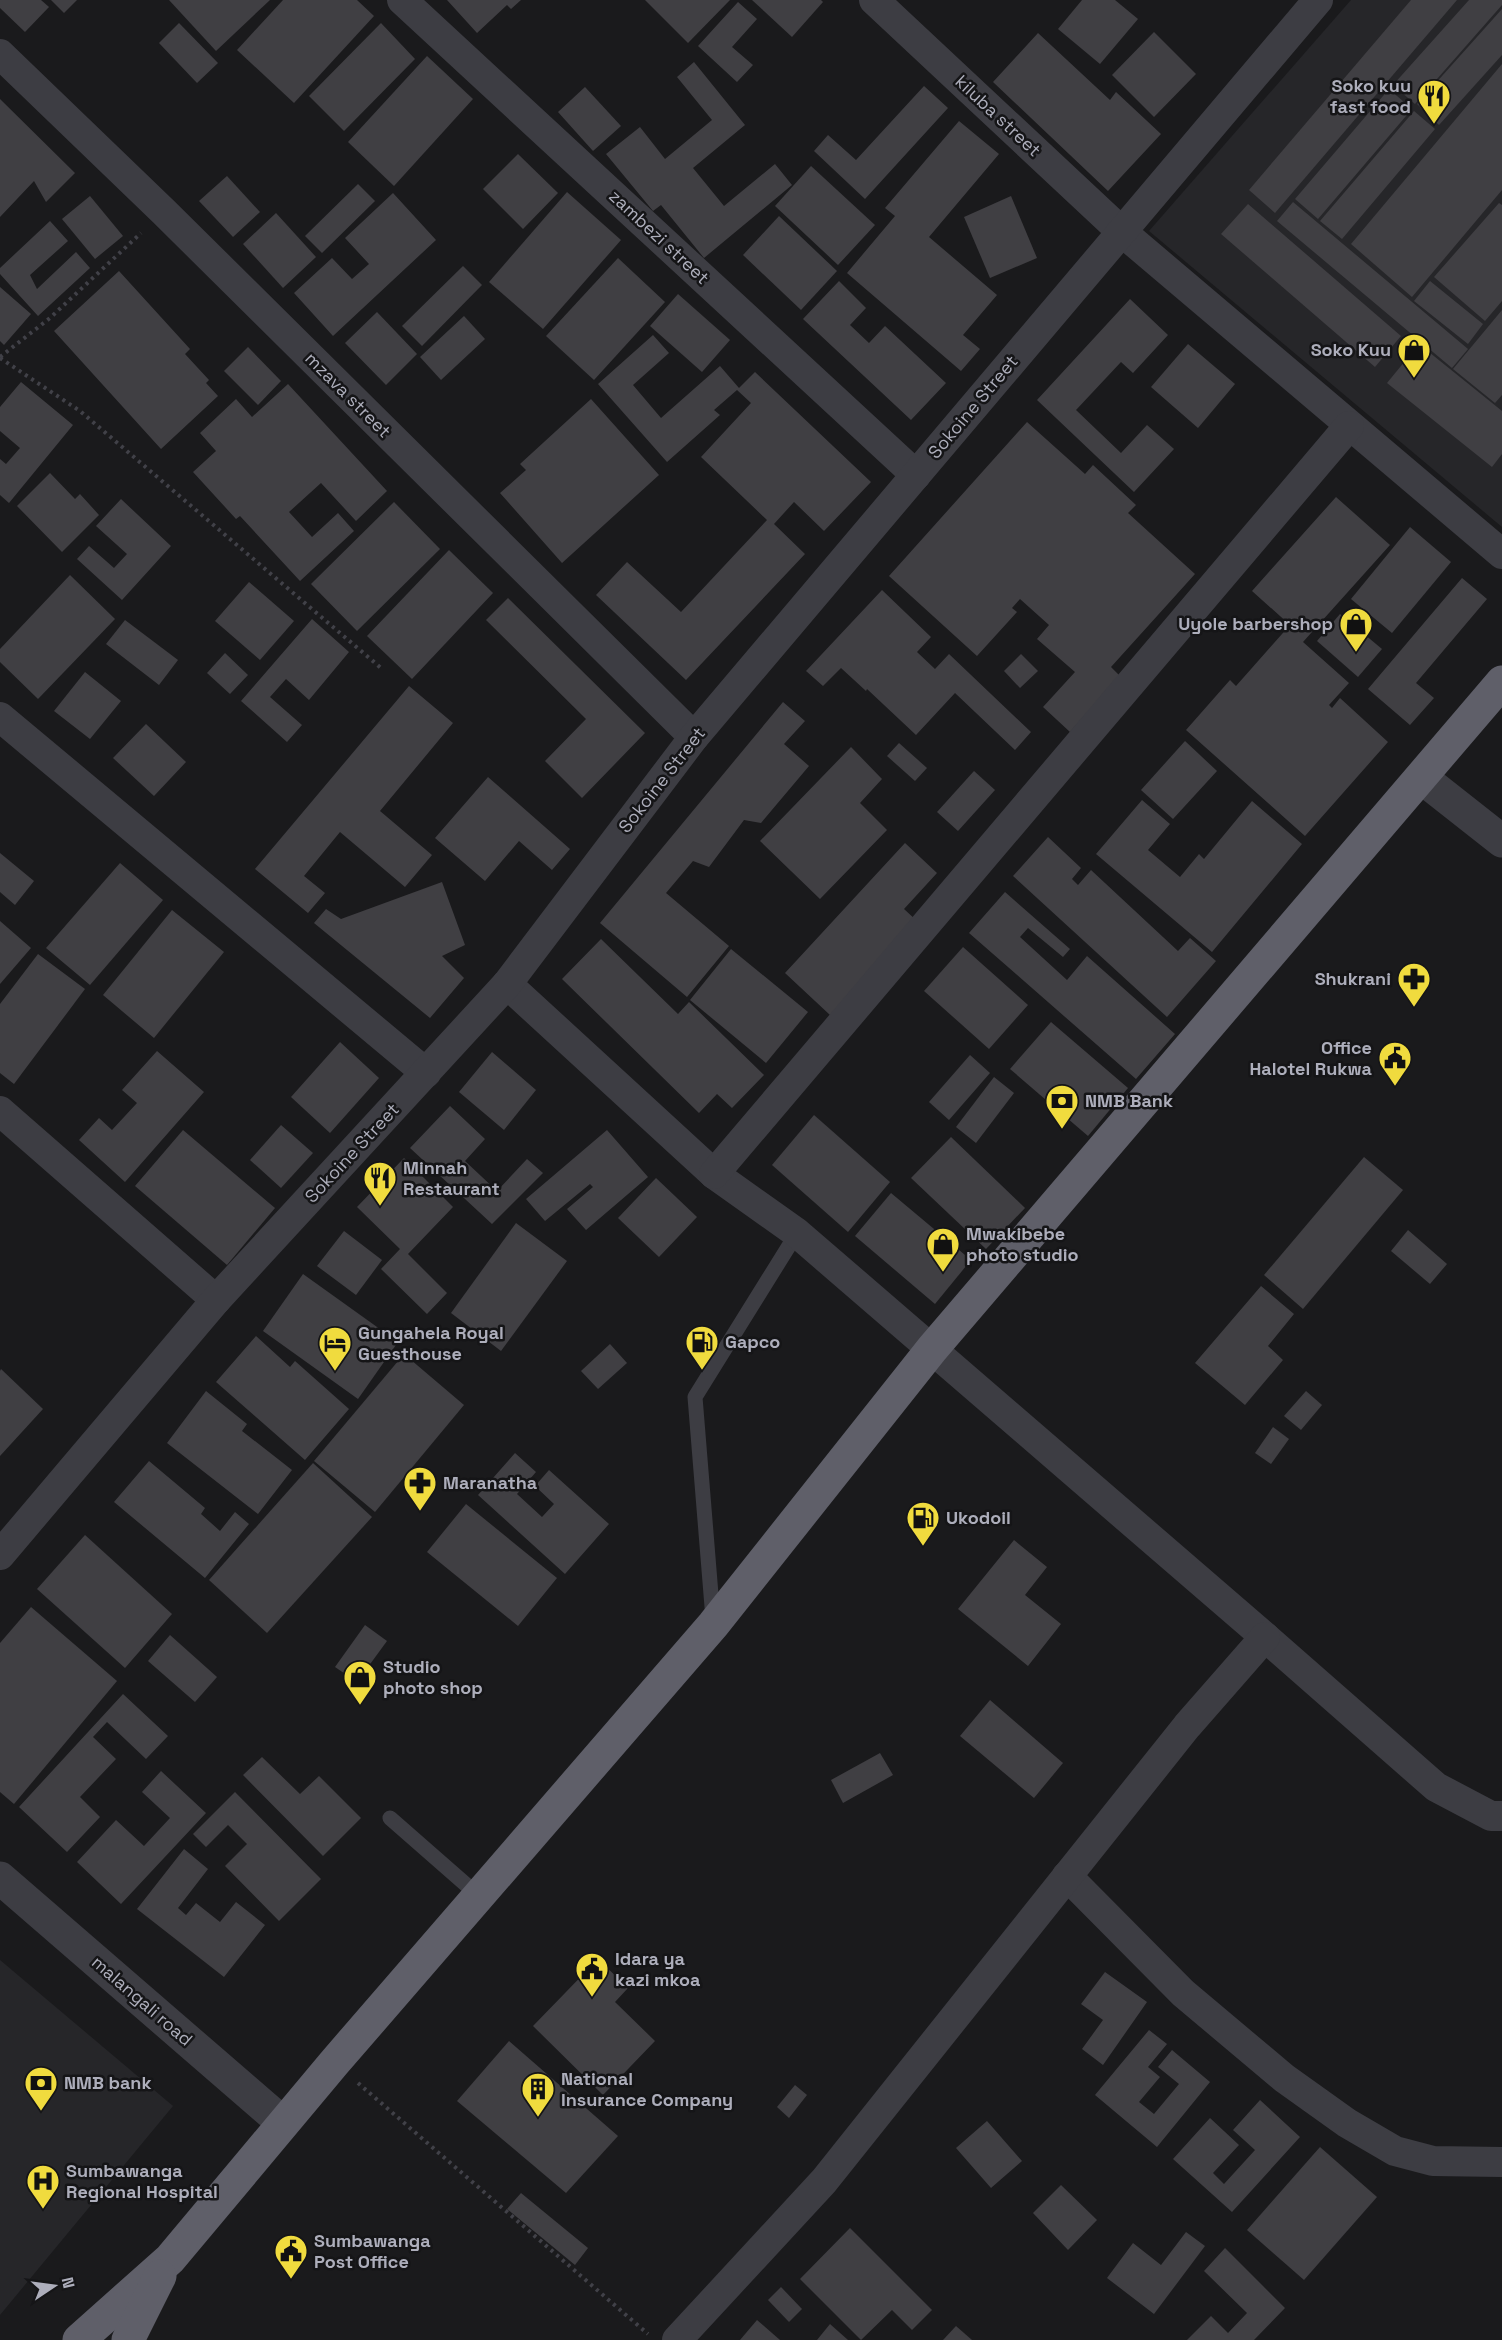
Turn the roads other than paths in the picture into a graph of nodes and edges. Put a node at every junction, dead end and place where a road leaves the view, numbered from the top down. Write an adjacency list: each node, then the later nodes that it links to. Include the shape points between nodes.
1 (402, 0): 7 (street, zambezi street)
2 (874, 0): 5 (street, kiluba street)
3 (1318, 0): 5 (street, Sokoine Street)
4 (0, 54): 11 (street, mzava street)
5 (1122, 232): 6 (street, kiluba street); 7 (street, Sokoine Street)
6 (1349, 426): 8 (street, kiluba street); 17 (street)
7 (916, 475): 11 (street, Sokoine Street)
8 (1502, 554)
9 (1502, 682): 12 (highway)
10 (0, 717): 15 (street)
11 (694, 737): 14 (street, Sokoine Street)
12 (1422, 778): 13 (street); 20 (highway)
13 (1502, 841)
14 (507, 984): 15 (street, Sokoine Street); 17 (street)
15 (426, 1073): 19 (street, Sokoine Street)
16 (0, 1111): 19 (street)
17 (714, 1174): 18 (street)
18 (797, 1233): 20 (street); 22 (lane, via 695,1397)
19 (216, 1300): 21 (street, Sokoine Street)
20 (932, 1349): 22 (highway); 23 (street)
21 (0, 1555)
22 (713, 1625): 28 (highway)
23 (1265, 1637): 24 (street, via 1436,1787 1491,1816); 26 (street, via 1187,1726)
24 (1502, 1816)
25 (390, 1818): 28 (lane)
26 (1067, 1876): 30 (street, via 1183,1993 1284,2078 1347,2124 1395,2151 1433,2161); 34 (street, via 825,2181)
27 (0, 1878): 29 (street, malangali road)
28 (479, 1896): 29 (highway)
29 (283, 2123): 31 (highway)
30 (1502, 2162)
31 (170, 2259): 32 (highway); 33 (highway)
32 (79, 2340)
33 (128, 2340)
34 (676, 2340)

